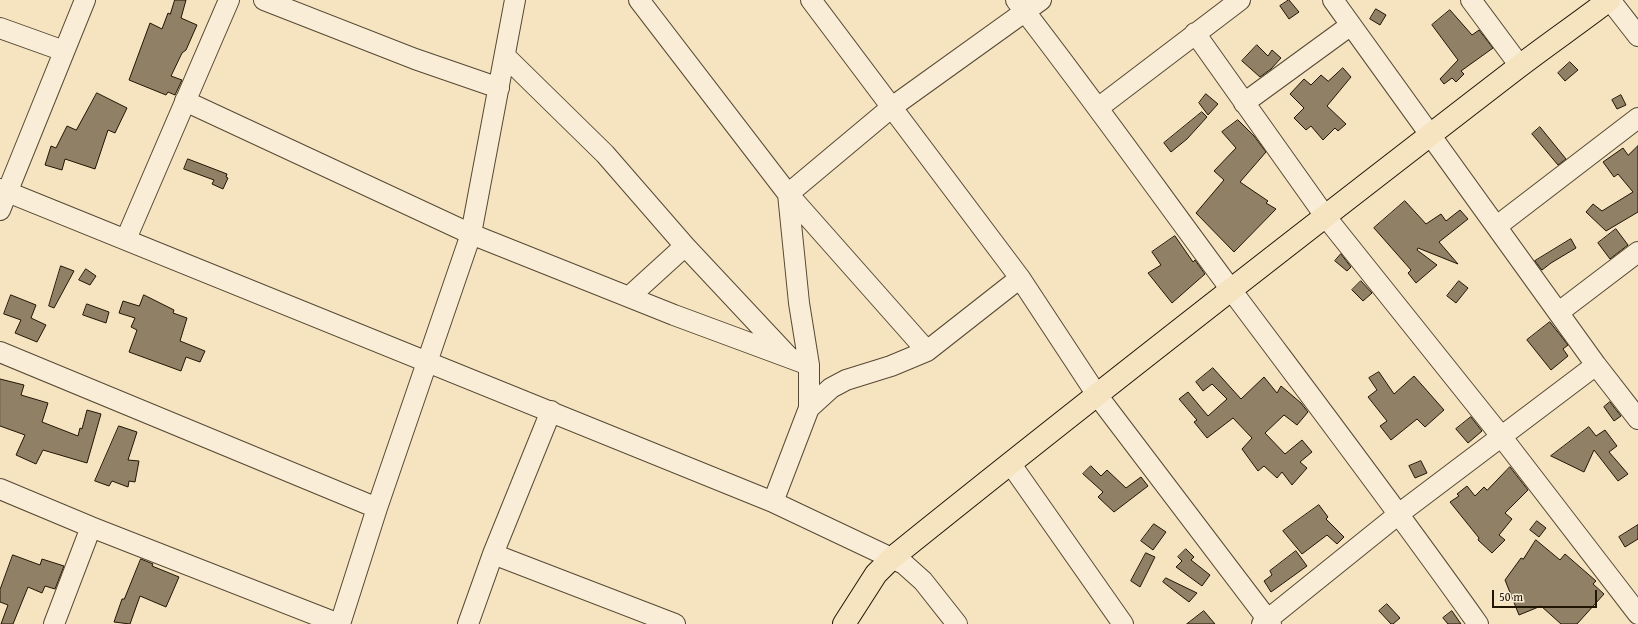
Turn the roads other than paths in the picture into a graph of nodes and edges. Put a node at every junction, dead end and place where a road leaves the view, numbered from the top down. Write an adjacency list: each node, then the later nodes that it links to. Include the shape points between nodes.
1 (85, 0): 16 (street)
2 (229, 0): 20 (street)
3 (264, 0): 19 (street, via 415,59)
4 (639, 0): 26 (street)
5 (811, 0): 22 (street)
6 (1240, 0): 14 (street)
7 (1333, 0): 12 (street)
8 (1471, 0): 18 (street)
9 (1610, 0): 15 (street); 18 (main road)
10 (516, 1): 17 (street)
11 (1027, 4): 22 (street); 23 (street)
12 (1351, 25): 21 (street); 25 (street)
13 (0, 28): 16 (street)
14 (1195, 33): 21 (street); 23 (street)
15 (1638, 36)
16 (64, 51): 27 (street)
17 (505, 56): 19 (street); 32 (street, via 605,154)
18 (1520, 66): 25 (main road)
19 (499, 88): 30 (street)
20 (185, 101): 30 (street); 31 (street)
21 (1244, 103): 28 (street)
22 (892, 107): 26 (street); 34 (street)
23 (1098, 108): 35 (street)
24 (1638, 118): 29 (street)
25 (1430, 136): 28 (main road); 29 (street)
26 (788, 194): 38 (street); 41 (street, via 800,302)
27 (3, 197): 31 (street)
28 (1325, 216): 35 (main road); 47 (street)
29 (1497, 226): 37 (street)
30 (471, 234): 36 (street); 40 (street)
31 (126, 239): 40 (street)
32 (685, 246): 36 (street); 41 (street)
33 (1638, 252): 37 (street)
34 (1020, 278): 38 (street); 43 (street)
35 (1231, 290): 43 (main road); 52 (street)
36 (630, 296): 41 (street)
37 (1559, 312): 42 (street)
38 (927, 351): 44 (street, via 846,380 831,388)
39 (0, 352): 51 (street)
40 (426, 360): 45 (street); 51 (street)
41 (800, 362): 44 (street)
42 (1596, 365): 46 (street); 47 (street)
43 (1097, 395): 48 (main road); 57 (street)
44 (809, 408): 50 (street)
45 (551, 411): 50 (street); 54 (street)
46 (1638, 419)
47 (1501, 436): 52 (street); 56 (street)
48 (1010, 463): 55 (main road); 64 (street)
49 (0, 489): 53 (street)
50 (773, 502): 55 (street)
51 (377, 508): 59 (street)
52 (1400, 513): 57 (street); 65 (street)
53 (91, 527): 58 (street); 59 (street)
54 (493, 554): 60 (street); 61 (street)
55 (892, 558): 62 (main road, via 876,574); 63 (street, via 904,564 923,581)
56 (1638, 614)
57 (1267, 623)
58 (54, 624)
59 (340, 624)
60 (468, 624)
61 (674, 624)
62 (844, 624)
63 (957, 624)
64 (1123, 624)
65 (1478, 624)

